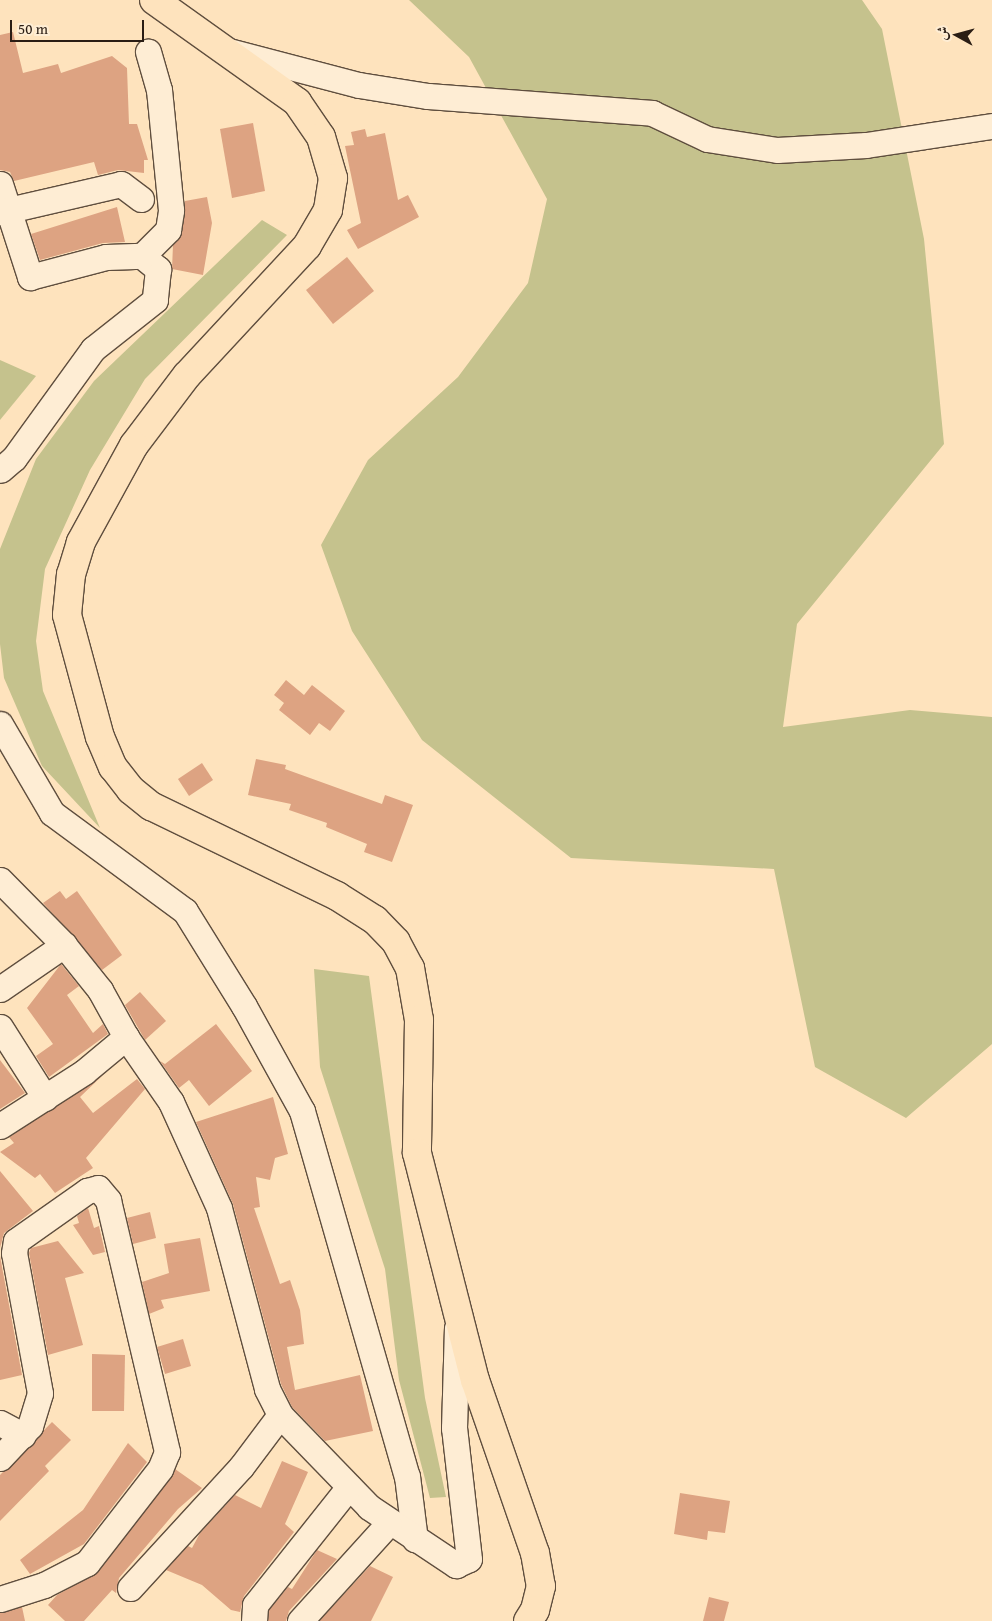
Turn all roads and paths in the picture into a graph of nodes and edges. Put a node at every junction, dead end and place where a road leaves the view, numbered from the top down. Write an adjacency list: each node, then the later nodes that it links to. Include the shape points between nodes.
1 (154, 0): 2 (main road)
2 (229, 51): 4 (street, via 359,85 428,96 652,113 707,139 777,150 866,145); 21 (main road, via 297,102 320,137 333,178 328,210 308,246 187,375 134,445 81,542 71,574 67,615 100,738 112,767 131,790 152,806 337,896 375,920 396,942 410,968 419,1020 417,1152)
3 (148, 52): 5 (street, via 159,90)
4 (992, 126)
5 (165, 171): 7 (street); 10 (street, via 171,210 168,230)
6 (0, 184): 9 (street)
7 (121, 184): 8 (street); 9 (street)
8 (141, 199)
9 (4, 210): 10 (street, via 35,269 106,257)
10 (142, 256): 11 (street, via 158,268 155,300 93,349)
11 (7, 464): 12 (street)
12 (0, 491)
13 (0, 724): 28 (street, via 52,813 184,912 244,1006 302,1111 407,1476)
14 (0, 880): 15 (street)
15 (64, 945): 16 (street); 18 (street, via 100,990)
16 (0, 989)
17 (0, 1027): 19 (street)
18 (126, 1037): 19 (street); 22 (street, via 171,1102 219,1208 267,1388)
19 (45, 1098): 20 (street)
20 (0, 1126)
21 (458, 1307): 28 (street, via 454,1428 469,1559 456,1565); 33 (main road, via 486,1415 535,1553 541,1586 535,1610)
22 (280, 1415): 26 (street); 29 (street, via 241,1467)
23 (0, 1422): 24 (street)
24 (23, 1435): 25 (street); 30 (street, via 38,1404 40,1382 14,1253 16,1241 87,1191 98,1188 108,1200 166,1452 160,1469 86,1563 44,1585)
25 (0, 1458)
26 (350, 1487): 27 (street); 31 (street, via 254,1605)
27 (389, 1523): 28 (street); 32 (street)
28 (415, 1540)
29 (130, 1588)
30 (0, 1599)
31 (254, 1621)
32 (300, 1621)
33 (528, 1621)

